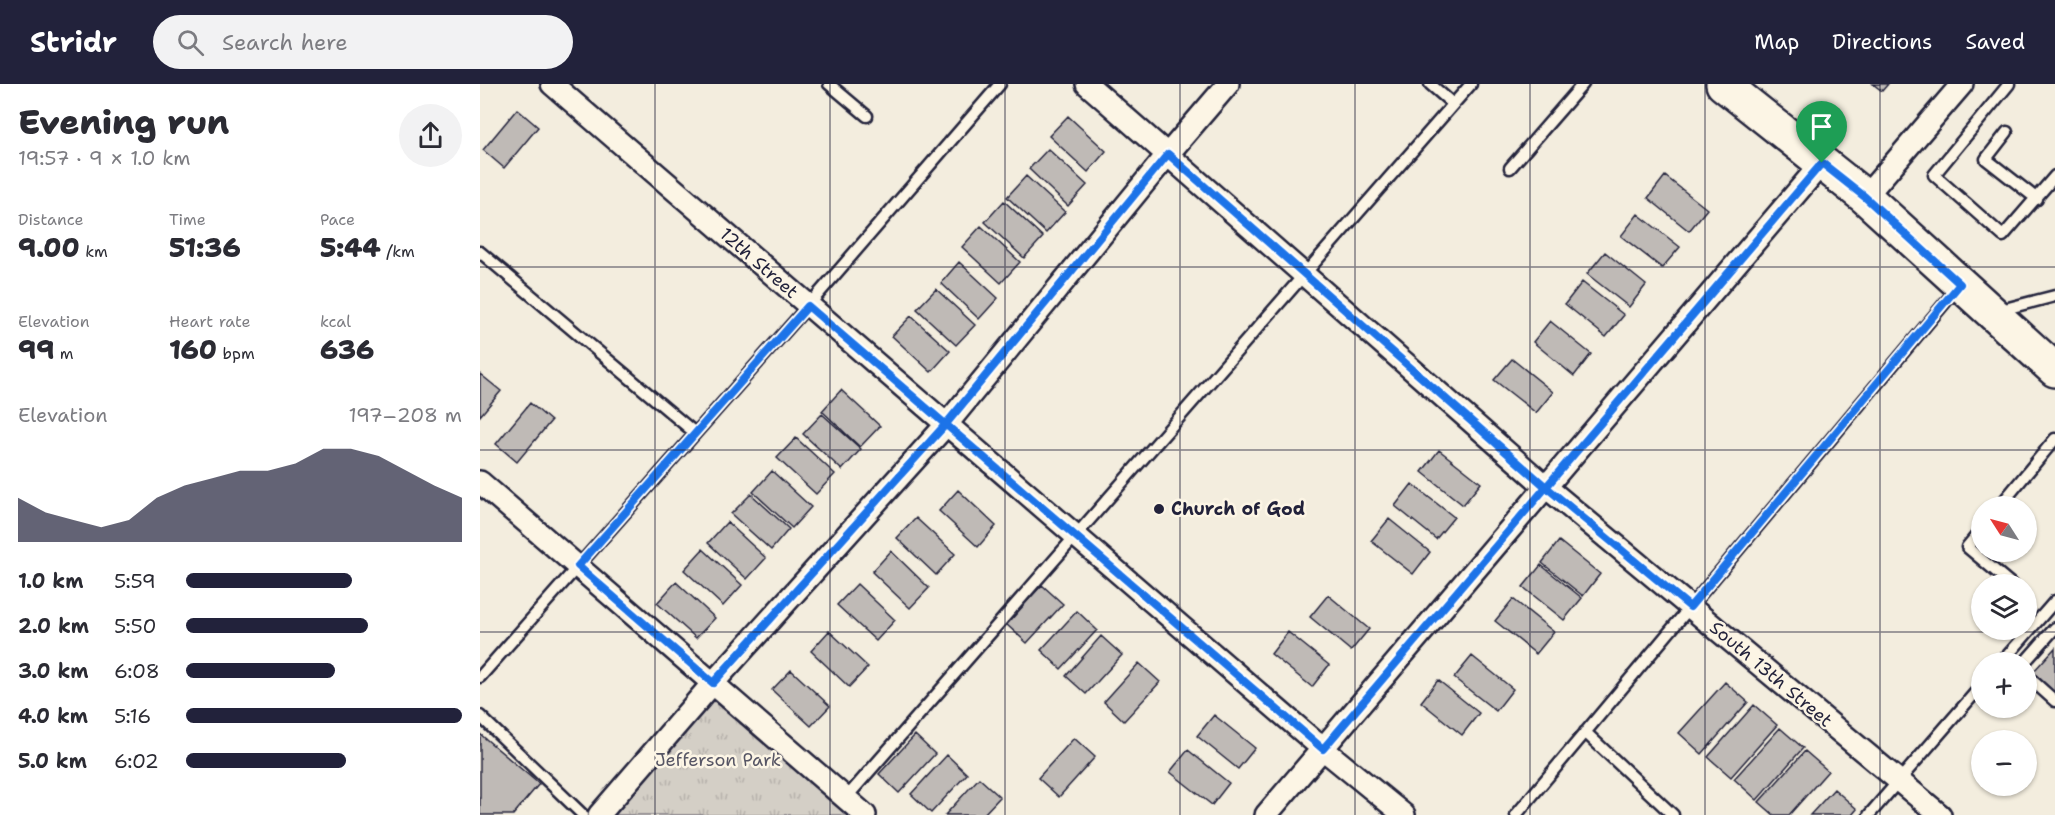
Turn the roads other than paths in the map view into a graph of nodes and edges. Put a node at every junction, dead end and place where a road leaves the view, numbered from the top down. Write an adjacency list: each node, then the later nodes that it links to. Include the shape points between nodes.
1 (552, 84): 25 (street, 12th Street)
2 (829, 84): 13 (lane)
3 (1000, 84): 25 (lane)
4 (1087, 84): 15 (street, South 13th Street)
5 (1228, 84): 15 (street)
6 (1430, 84): 12 (lane)
7 (1471, 84): 12 (lane)
8 (1584, 84): 17 (lane)
9 (1723, 84): 16 (main road)
10 (1962, 84): 19 (street)
11 (2008, 84): 20 (lane, via 1934,175 2003,236)
12 (1453, 104): 22 (lane)
13 (867, 116)
14 (2007, 132): 20 (lane, via 1986,159)
15 (1168, 154): 22 (street, South 13th Street); 28 (street)
16 (1822, 163): 19 (main road); 33 (street)
17 (1510, 168)
18 (2055, 176): 20 (lane)
19 (1865, 197): 23 (main road)
20 (2037, 199)
21 (480, 252): 29 (lane)
22 (1304, 274): 33 (street, South 13th Street); 35 (lane)
23 (1960, 284): 26 (main road); 40 (lane)
24 (2055, 296): 26 (lane)
25 (808, 306): 28 (street, 12th Street); 29 (lane)
26 (1992, 312): 27 (main road)
27 (2053, 364)
28 (946, 424): 35 (street, 12th Street); 45 (street)
29 (695, 433): 37 (lane)
30 (2055, 439): 31 (lane)
31 (2051, 451): 34 (lane)
32 (480, 482): 37 (street)
33 (1546, 487): 40 (street, South 13th Street); 51 (street)
34 (2009, 496)
35 (1076, 537): 51 (street, 12th Street); 53 (lane)
36 (1985, 562): 38 (lane)
37 (578, 566): 44 (lane); 45 (street)
38 (2000, 574)
39 (2055, 601): 42 (lane)
40 (1690, 607): 50 (lane); 52 (street, South 13th Street)
41 (2055, 628): 43 (lane)
42 (2011, 652)
43 (2034, 652)
44 (480, 677)
45 (713, 683): 53 (street); 55 (street)
46 (2037, 685): 48 (lane)
47 (1971, 699): 52 (lane)
48 (2055, 701)
49 (480, 716): 54 (lane)
50 (1585, 732): 59 (lane); 60 (lane)
51 (1323, 749): 57 (street); 58 (street, 12th Street)
52 (1899, 781): 61 (lane); 62 (street, South 13th Street)
53 (846, 798): 56 (street)
54 (583, 815)
55 (599, 815)
56 (865, 815)
57 (1266, 815)
58 (1404, 815)
59 (1516, 815)
60 (1673, 815)
61 (1869, 815)
62 (1940, 815)

